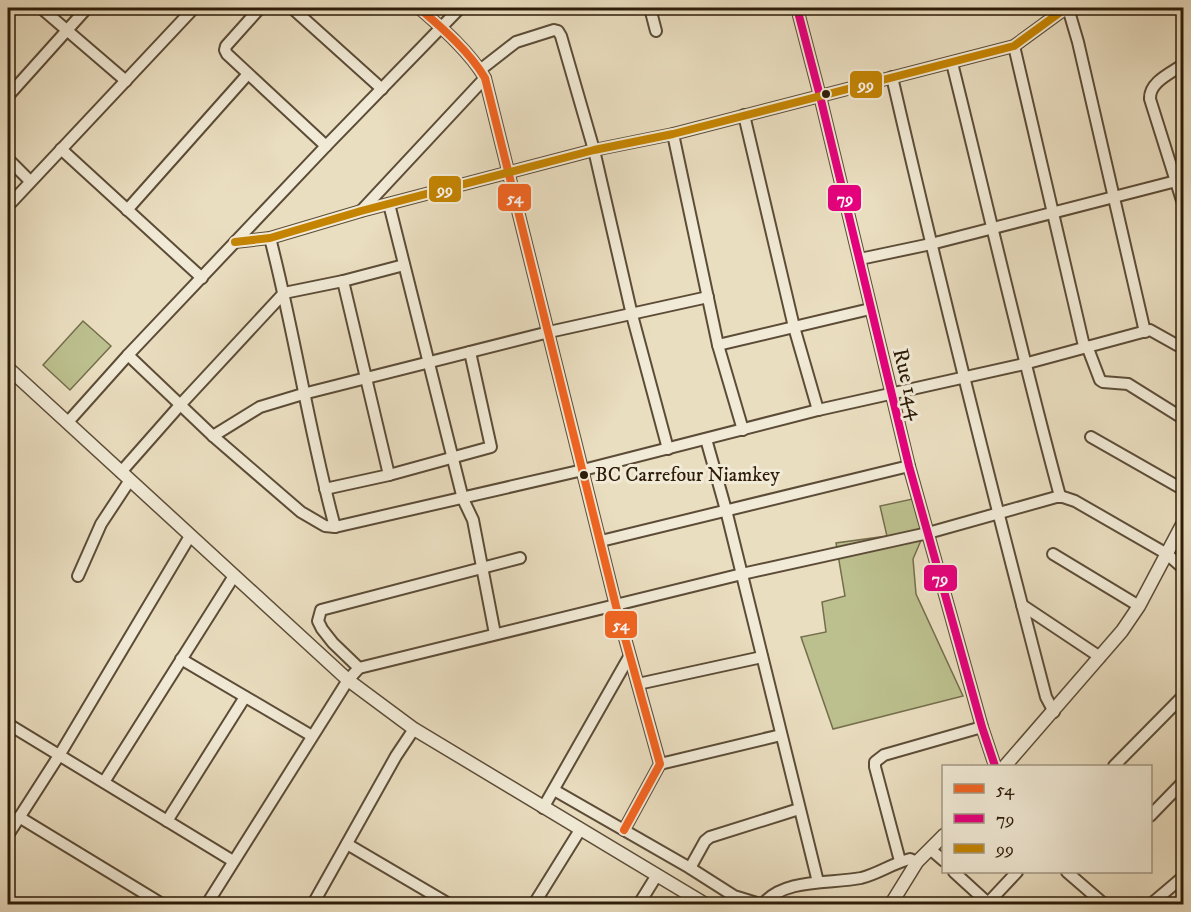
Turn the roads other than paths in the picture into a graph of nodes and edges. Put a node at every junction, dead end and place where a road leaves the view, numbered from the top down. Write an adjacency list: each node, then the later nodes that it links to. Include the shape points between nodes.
1 (41, 8): 12 (street)
2 (87, 8): 12 (street)
3 (194, 8): 20 (street)
4 (260, 8): 17 (street, via 225,50)
5 (292, 8): 21 (street)
6 (419, 8): 11 (street)
7 (460, 8): 11 (street)
8 (650, 8): 13 (street)
9 (796, 8): 23 (street, Rue 144)
10 (1067, 8): 14 (street); 33 (street, via 1073,19)
11 (442, 28): 18 (street); 21 (street)
12 (67, 30): 20 (street); 22 (street)
13 (656, 31)
14 (1014, 46): 15 (street); 39 (street)
15 (952, 63): 19 (street); 40 (street)
16 (1184, 64): 31 (street, via 1153,86 1150,93)
17 (248, 74): 26 (street); 37 (street)
18 (482, 74): 28 (street, via 516,42 558,31); 30 (street); 38 (street)
19 (892, 78): 23 (street); 43 (street)
20 (126, 81): 27 (street)
21 (382, 89): 26 (street)
22 (8, 96)
23 (820, 96): 24 (street); 44 (street, Rue 144)
24 (744, 115): 25 (street); 52 (street)
25 (673, 134): 28 (street); 49 (street)
26 (326, 146): 42 (street)
27 (61, 149): 32 (street); 37 (street)
28 (594, 150): 30 (street); 51 (street)
29 (8, 159): 32 (street)
30 (509, 172): 34 (street); 53 (street)
31 (1179, 179): 33 (street); 36 (street)
32 (30, 181): 35 (street)
33 (1114, 196): 39 (street); 54 (street)
34 (389, 204): 38 (street); 45 (street)
35 (8, 206)
36 (1184, 207)
37 (127, 210): 46 (street)
38 (361, 212): 41 (street)
39 (1053, 212): 40 (street); 57 (street)
40 (993, 227): 43 (street); 61 (street)
41 (270, 238): 42 (street); 48 (street)
42 (236, 242): 46 (street)
43 (930, 244): 44 (street); 63 (street)
44 (860, 259): 50 (street, Rue 144)
45 (404, 265): 47 (street); 60 (street)
46 (202, 278): 59 (street)
47 (343, 281): 48 (street); 64 (street)
48 (284, 293): 66 (street); 67 (street)
49 (708, 297): 51 (street); 56 (street)
50 (870, 309): 52 (street); 65 (street, Rue 144)
51 (632, 315): 53 (street); 75 (street)
52 (795, 327): 56 (street); 68 (street)
53 (549, 332): 58 (street); 78 (street)
54 (1145, 332): 55 (street, via 1155,331); 57 (street)
55 (1181, 344)
56 (718, 345): 71 (street)
57 (1085, 346): 61 (street); 69 (street, via 1103,382 1128,384)
58 (470, 352): 60 (street); 76 (street, via 492,445)
59 (128, 356): 67 (street); 70 (street)
60 (429, 363): 64 (street); 76 (street)
61 (1024, 364): 63 (street); 83 (street)
62 (8, 368): 70 (street)
63 (964, 376): 65 (street); 86 (street)
64 (367, 378): 66 (street); 79 (street)
65 (891, 393): 68 (street); 77 (street, Rue 144)
66 (303, 394): 72 (street, via 260,407); 81 (street)
67 (181, 404): 72 (street); 80 (street)
68 (818, 410): 71 (street)
69 (1184, 419)
70 (68, 422): 80 (street)
71 (743, 430): 74 (street)
72 (213, 436): 88 (street, via 301,512 325,526)
73 (1091, 437): 82 (street)
74 (706, 440): 75 (street); 85 (street)
75 (668, 449): 78 (street)
76 (453, 458): 79 (street); 84 (street)
77 (909, 466): 85 (street); 89 (street, Rue 144)
78 (583, 470): 84 (street); 91 (street)
79 (389, 475): 81 (street)
80 (126, 476): 90 (street); 98 (street)
81 (325, 489): 88 (street)
82 (1184, 490)
83 (1060, 496): 86 (street); 93 (street)
84 (464, 499): 88 (street); 95 (street, via 473,520)
85 (726, 510): 91 (street); 97 (street)
86 (997, 513): 89 (street); 100 (street)
87 (1184, 521): 93 (street)
88 (335, 527)
89 (928, 533): 97 (street); 115 (street, Rue 144)
90 (190, 536): 99 (street); 119 (street)
91 (601, 541): 101 (street)
92 (1053, 554): 102 (street)
93 (1167, 554): 96 (street); 102 (street)
94 (520, 558): 95 (street)
95 (482, 567): 103 (street); 108 (street, via 321,610 321,629)
96 (1184, 569)
97 (742, 574): 101 (street); 105 (street)
98 (78, 576)
99 (234, 576): 107 (street); 109 (street)
100 (1022, 605): 106 (street); 113 (street, via 1046,697)
101 (616, 606): 103 (street); 104 (street)
102 (1139, 606): 106 (street)
103 (495, 634): 108 (street)
104 (629, 657): 110 (street); 126 (street)
105 (762, 657): 110 (street); 117 (street)
106 (1100, 657): 113 (street)
107 (181, 659): 112 (street); 124 (street)
108 (358, 668): 109 (street)
109 (348, 680): 116 (street); 118 (street)
110 (638, 684): 120 (street)
111 (1184, 695): 123 (street)
112 (245, 697): 118 (street); 131 (street)
113 (1054, 712): 122 (street)
114 (8, 724): 119 (street)
115 (982, 727): 121 (street, Rue 144); 140 (street, via 884,755 875,762)
116 (414, 729): 127 (street); 136 (street)
117 (781, 735): 120 (street); 128 (street)
118 (312, 736): 139 (street)
119 (60, 754): 124 (street); 130 (street)
120 (660, 764): 133 (street)
121 (995, 765)
122 (1006, 765)
123 (1115, 765)
124 (104, 782): 131 (street)
125 (1184, 782): 129 (street)
126 (554, 790): 127 (street); 133 (street)
127 (543, 808): 132 (street)
128 (800, 808): 142 (street, via 710,837); 148 (street)
129 (1152, 814)
130 (19, 817): 134 (street); 149 (street)
131 (167, 821): 139 (street)
132 (580, 830): 146 (street); 153 (street)
133 (624, 830): 142 (street)
134 (8, 835)
135 (942, 837): 137 (street)
136 (347, 844): 151 (street); 152 (street)
137 (930, 849): 138 (street); 141 (street)
138 (942, 859)
139 (233, 861): 150 (street)
140 (900, 861): 141 (street); 148 (street, via 862,878)
141 (917, 862): 157 (street)
142 (690, 868): 156 (street, via 734,896)
143 (955, 873): 158 (street)
144 (1016, 873): 158 (street)
145 (1069, 873): 159 (street)
146 (657, 875): 154 (street); 155 (street)
147 (1183, 876): 160 (street)
148 (818, 882): 156 (street, via 778,892)
149 (162, 904)
150 (207, 904)
151 (314, 904)
152 (449, 904)
153 (534, 904)
154 (639, 904)
155 (705, 904)
156 (761, 904)
157 (891, 904)
158 (988, 904)
159 (1104, 904)
160 (1151, 904)

